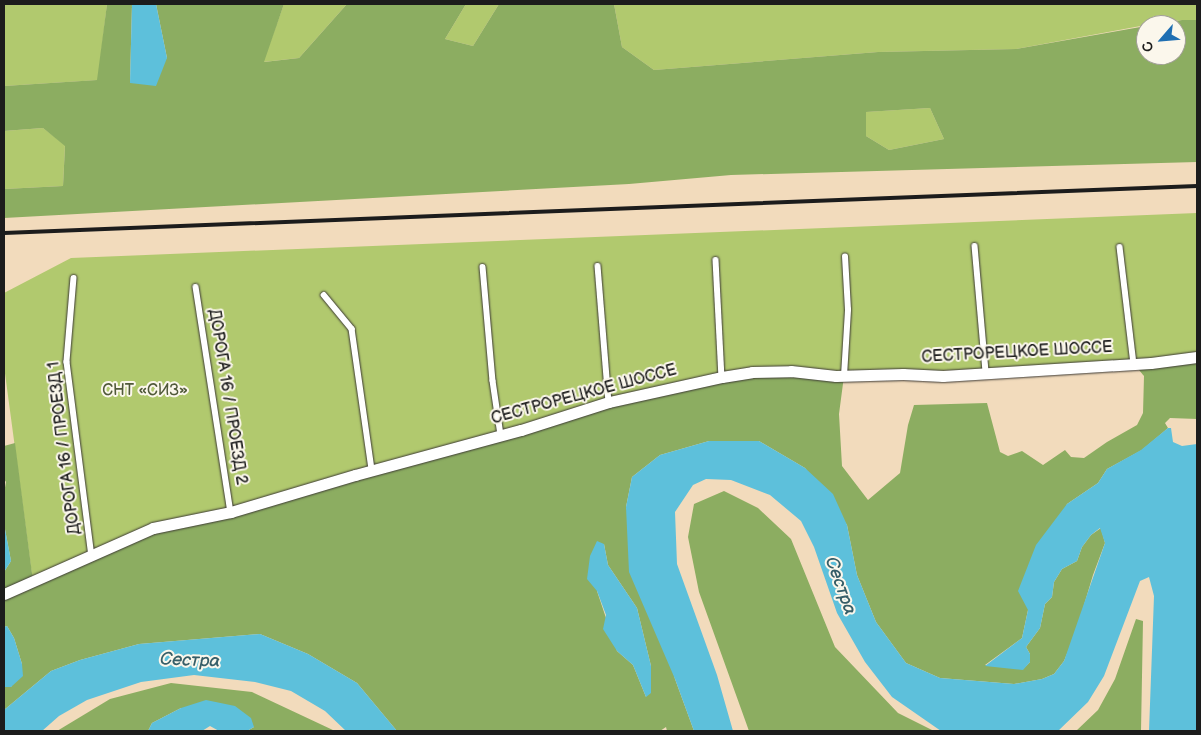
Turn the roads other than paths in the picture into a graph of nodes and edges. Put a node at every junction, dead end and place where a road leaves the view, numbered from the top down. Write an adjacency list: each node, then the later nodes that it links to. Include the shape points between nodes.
1 (975, 246): 12 (lane)
2 (1120, 246): 11 (lane)
3 (845, 257): 13 (lane, via 848,310)
4 (716, 260): 14 (lane)
5 (598, 266): 15 (lane)
6 (483, 267): 16 (lane)
7 (74, 278): 19 (lane, ДОРОГА 16 / ПРОЕЗД 1, via 67,362)
8 (196, 287): 18 (lane, ДОРОГА 16 / ПРОЕЗД 2)
9 (324, 295): 17 (lane, via 352,329)
10 (1197, 357): 11 (street, СЕСТРОРЕЦКОЕ ШОССЕ)
11 (1134, 364): 12 (street, СЕСТРОРЕЦКОЕ ШОССЕ)
12 (986, 372): 13 (street, СЕСТРОРЕЦКОЕ ШОССЕ, via 943,376)
13 (844, 376): 14 (street, СЕСТРОРЕЦКОЕ ШОССЕ, via 791,370)
14 (722, 377): 15 (street, СЕСТРОРЕЦКОЕ ШОССЕ)
15 (609, 402): 16 (street, СЕСТРОРЕЦКОЕ ШОССЕ)
16 (501, 435): 17 (street, СЕСТРОРЕЦКОЕ ШОССЕ)
17 (372, 470): 18 (street, СЕСТРОРЕЦКОЕ ШОССЕ)
18 (231, 512): 19 (street, СЕСТРОРЕЦКОЕ ШОССЕ, via 153,528)
19 (92, 556): 20 (street, СЕСТРОРЕЦКОЕ ШОССЕ)
20 (4, 594)

